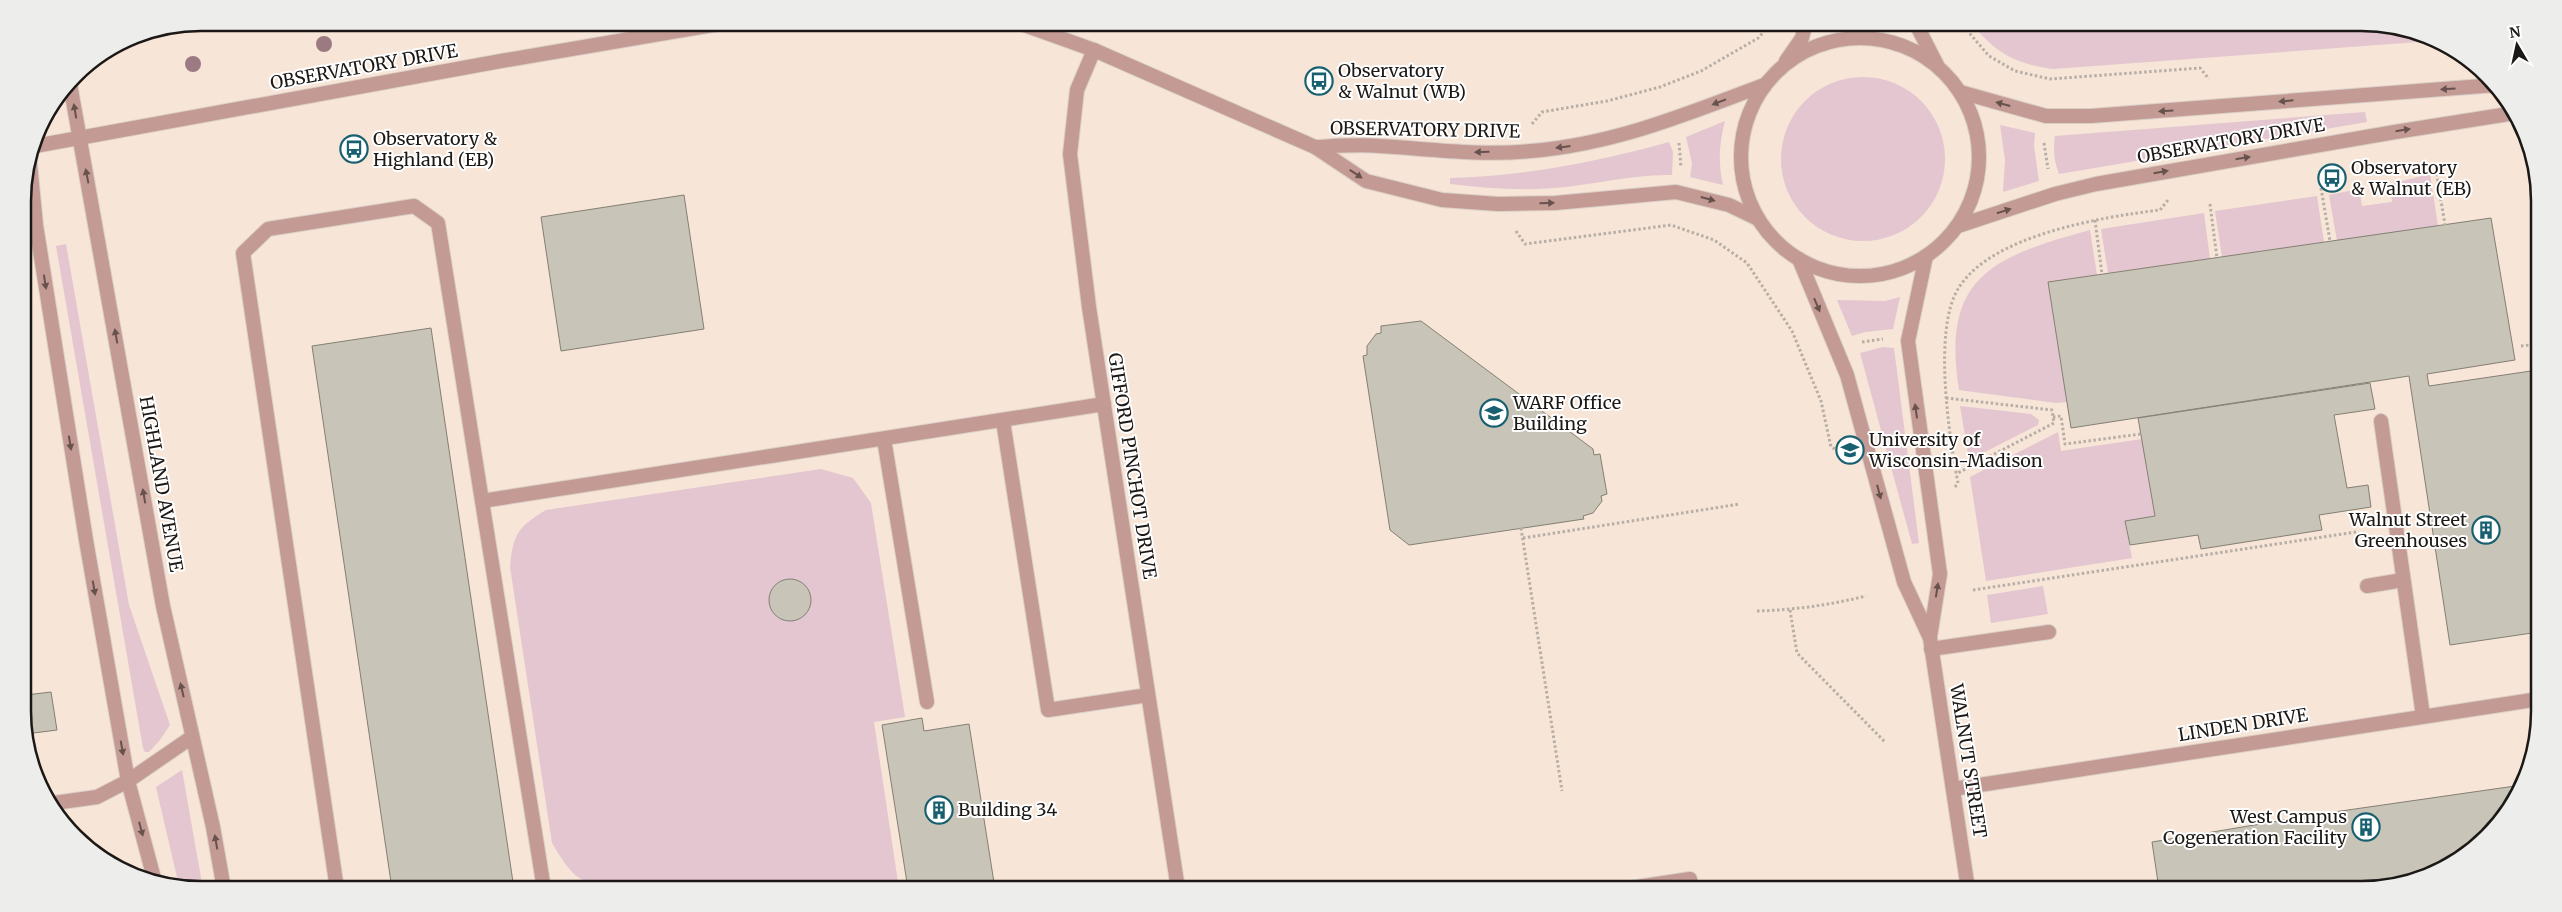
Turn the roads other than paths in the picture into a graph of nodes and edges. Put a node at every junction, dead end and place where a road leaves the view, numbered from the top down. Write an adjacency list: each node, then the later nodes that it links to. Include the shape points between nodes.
1 (1804, 31): 6 (street)
2 (1920, 31): 7 (street)
3 (673, 32): 13 (street, OBSERVATORY DRIVE)
4 (1043, 32): 5 (street, OBSERVATORY DRIVE)
5 (1094, 50): 15 (street, OBSERVATORY DRIVE); 21 (street, GIFFORD PINCHOT DRIVE, via 1077,90 1070,154)
6 (1784, 64): 7 (street, via 1820,44 1861,37 1902,45); 8 (street)
7 (1937, 65): 11 (street)
8 (1764, 85): 15 (street, OBSERVATORY DRIVE, one-way to 15, via 1671,121 1597,143 1530,152 1452,153 1378,145); 17 (street, via 1744,126 1741,173)
9 (2485, 86): 11 (street, OBSERVATORY DRIVE, one-way to 11, via 2082,116 2046,116)
10 (71, 91): 13 (street, HIGHLAND AVENUE, one-way to 10)
11 (1960, 92): 18 (street, via 1975,124 1980,159 1974,194)
12 (2507, 114): 18 (street, OBSERVATORY DRIVE, one-way to 12, via 2096,184)
13 (80, 138): 14 (street, OBSERVATORY DRIVE); 34 (street, HIGHLAND AVENUE, one-way to 13, via 163,606)
14 (41, 145)
15 (1315, 147): 17 (street, OBSERVATORY DRIVE, one-way to 17, via 1366,181 1442,200 1498,204 1555,203 1676,192 1729,206)
16 (32, 186): 35 (street, one-way to 35, via 86,540)
17 (1756, 218): 20 (street, via 1775,241)
18 (1958, 226): 19 (street)
19 (1926, 256): 20 (street, via 1885,274 1841,275); 29 (street, WALNUT STREET, one-way to 19, via 1940,574 1908,341)
20 (1799, 260): 29 (street, WALNUT STREET, one-way to 29, via 1847,375 1904,582)
21 (1104, 404): 22 (street); 30 (street, GIFFORD PINCHOT DRIVE)
22 (1004, 421): 24 (street); 30 (street, via 1048,710)
23 (2381, 421): 26 (street)
24 (884, 439): 25 (street); 32 (street)
25 (482, 501): 41 (street, via 438,223 414,206 268,229 243,253); 42 (street)
26 (2403, 580): 27 (street); 33 (street)
27 (2367, 586)
28 (2049, 632): 29 (street)
29 (1931, 644): 36 (street, WALNUT STREET)
30 (1148, 695): 43 (street, GIFFORD PINCHOT DRIVE)
31 (2531, 700): 33 (street, LINDEN DRIVE)
32 (927, 702)
33 (2423, 716): 36 (street, LINDEN DRIVE)
34 (192, 737): 35 (street); 40 (street, HIGHLAND AVENUE, one-way to 34)
35 (128, 782): 37 (street, via 98,797); 38 (street, one-way to 38)
36 (1953, 789): 39 (street, WALNUT STREET)
37 (61, 806)
38 (153, 874)
39 (1967, 880)
40 (222, 881)
41 (336, 881)
42 (543, 881)
43 (1177, 881)

